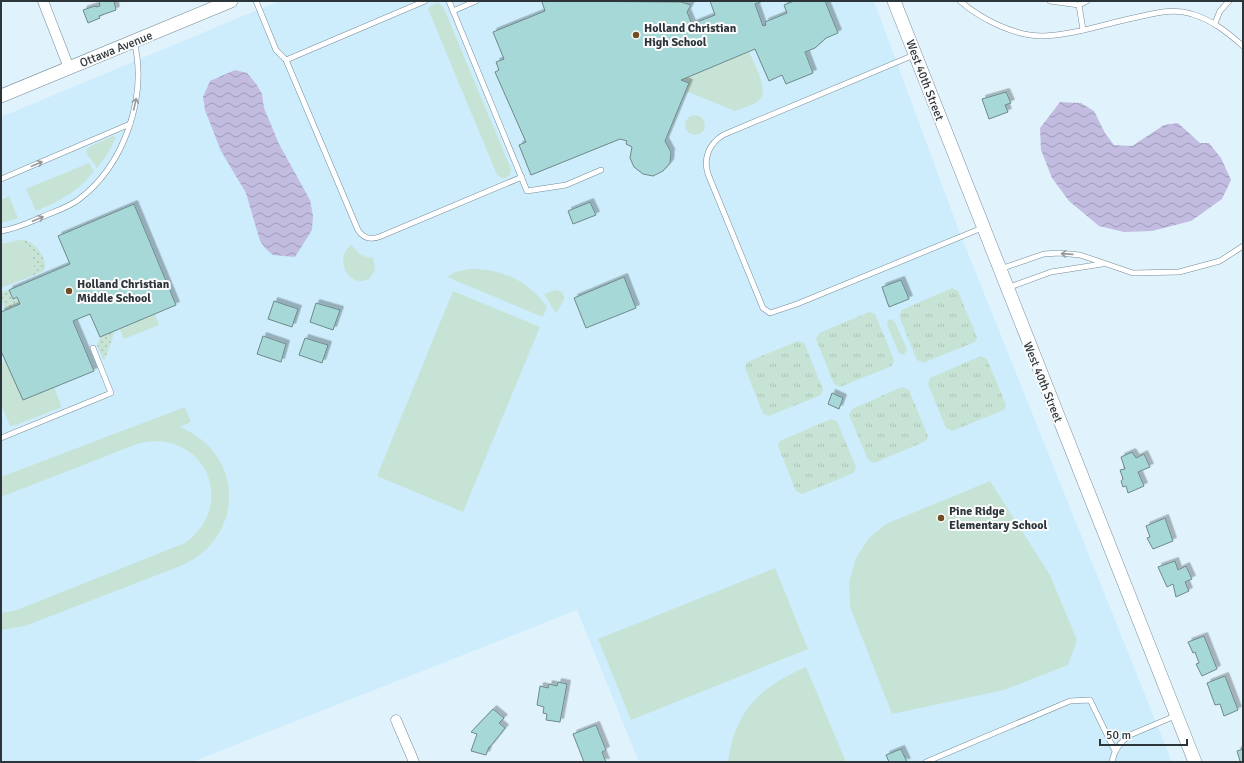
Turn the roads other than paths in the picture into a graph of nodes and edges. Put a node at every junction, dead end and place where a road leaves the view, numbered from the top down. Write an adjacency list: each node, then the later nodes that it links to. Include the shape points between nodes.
1 (43, 1): 20 (street)
2 (231, 1): 16 (street, Ottawa Avenue)
3 (256, 1): 19 (lane, via 276,50)
4 (425, 1): 19 (lane)
5 (449, 1): 13 (lane)
6 (476, 1): 13 (lane)
7 (894, 1): 18 (street, West 40th Street)
8 (960, 1): 15 (lane, via 990,21 1024,33 1042,36)
9 (1050, 1): 12 (lane)
10 (1087, 1): 12 (lane)
11 (1229, 1): 14 (lane, via 1220,11)
12 (1079, 5): 15 (lane)
13 (453, 11): 24 (lane)
14 (1215, 23): 15 (lane, via 1191,13 1168,11); 17 (lane)
15 (1083, 30)
16 (134, 41): 20 (street, Ottawa Avenue); 22 (lane, one-way to 16, via 139,78)
17 (1243, 46)
18 (915, 55): 26 (street, West 40th Street); 26 (lane, via 723,135 708,152 708,174 761,304 770,313)
19 (286, 60): 24 (lane, via 358,230 363,236 370,239 378,237)
20 (69, 68): 21 (street, Ottawa Avenue)
21 (1, 96)
22 (130, 124): 25 (lane, one-way to 22); 27 (lane, one-way to 22, via 20,226 69,205 85,194 113,160)
23 (601, 170): 24 (lane, via 566,184 527,191)
24 (522, 177)
25 (1, 179)
26 (982, 228): 30 (street, West 40th Street)
27 (1, 231)
28 (1243, 246): 29 (lane, via 1220,261 1178,272 1133,273)
29 (1104, 263): 30 (lane, one-way to 30, via 1080,254 1044,254); 31 (lane, via 1051,272)
30 (999, 269): 31 (street, West 40th Street)
31 (1006, 289): 34 (street, West 40th Street)
32 (93, 348): 33 (lane, via 112,393)
33 (1, 437)
34 (1176, 716): 36 (lane, via 1130,735); 40 (street, West 40th Street)
35 (396, 720): 37 (street)
36 (1115, 751): 38 (lane, via 1090,700 1070,701); 39 (lane)
37 (414, 762)
38 (926, 762)
39 (1112, 762)
40 (1195, 762)

